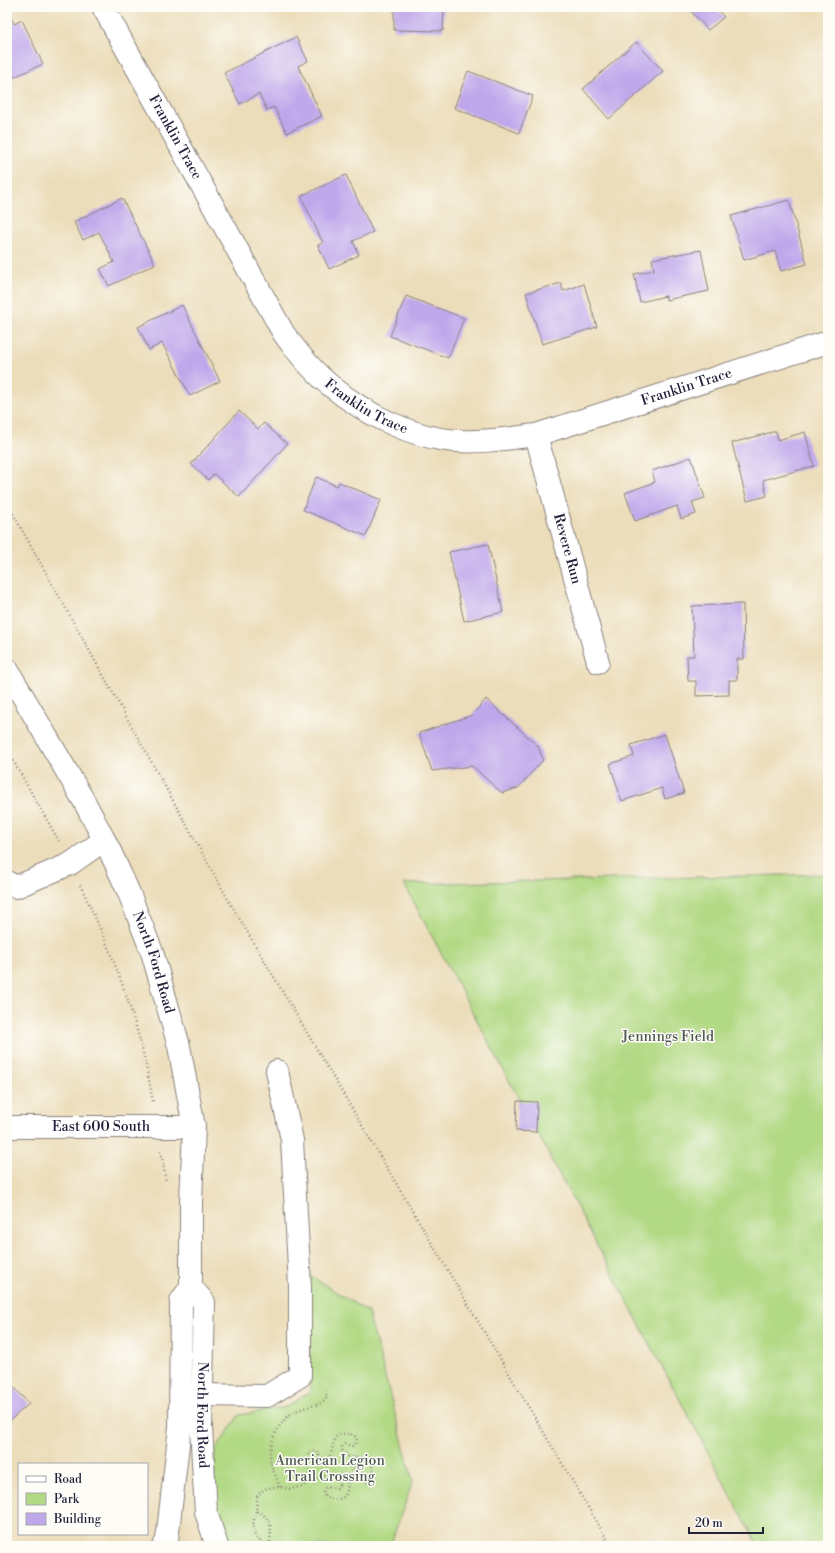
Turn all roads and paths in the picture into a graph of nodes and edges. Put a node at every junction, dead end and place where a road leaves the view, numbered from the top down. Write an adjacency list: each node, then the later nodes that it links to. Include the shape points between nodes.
1 (103, 7): 3 (street, Franklin Trace, via 284,334 303,359 324,380 354,403 381,418 432,437 464,441)
2 (828, 342): 3 (street, Franklin Trace)
3 (536, 435): 5 (street, Revere Run)
4 (7, 503): 24 (path, via 229,901)
5 (598, 662)
6 (7, 669): 8 (street, North Ford Road, via 84,800)
7 (7, 750): 9 (path)
8 (104, 840): 9 (street); 14 (street, North Ford Road, via 129,893 152,952 179,1046)
9 (70, 864): 10 (street, via 16,887); 11 (path, via 108,944 130,1003)
10 (7, 882)
11 (148, 1070)
12 (277, 1071): 17 (street, via 292,1140 300,1286 300,1376 267,1396)
13 (7, 1127): 14 (street, East 600 South)
14 (194, 1127): 15 (street, North Ford Road)
15 (191, 1287): 17 (street, North Ford Road, via 204,1302); 22 (street, North Ford Road, via 181,1301 180,1427 167,1540)
16 (326, 1391): 19 (path, via 326,1400 294,1412 276,1431 270,1456)
17 (202, 1395): 23 (street, North Ford Road, via 201,1428 206,1512)
18 (313, 1480): 18 (path, via 308,1465 309,1452 317,1450 318,1462 324,1464 330,1458 334,1440 346,1433 354,1435 357,1440 352,1446 345,1444 342,1450 347,1456 362,1458 369,1462 373,1468 373,1478 370,1482 362,1480 362,1471 358,1467 352,1470 349,1487 341,1498 324,1496 326,1487 337,1488 339,1485 333,1476 328,1474); 19 (path, via 301,1487)
19 (280, 1487): 20 (path, via 267,1488 260,1492)
20 (256, 1511): 21 (path, via 263,1513 268,1519 272,1533); 21 (path, via 252,1525 254,1535 259,1542)
21 (269, 1545)
22 (164, 1546)
23 (217, 1546)
24 (610, 1546)

